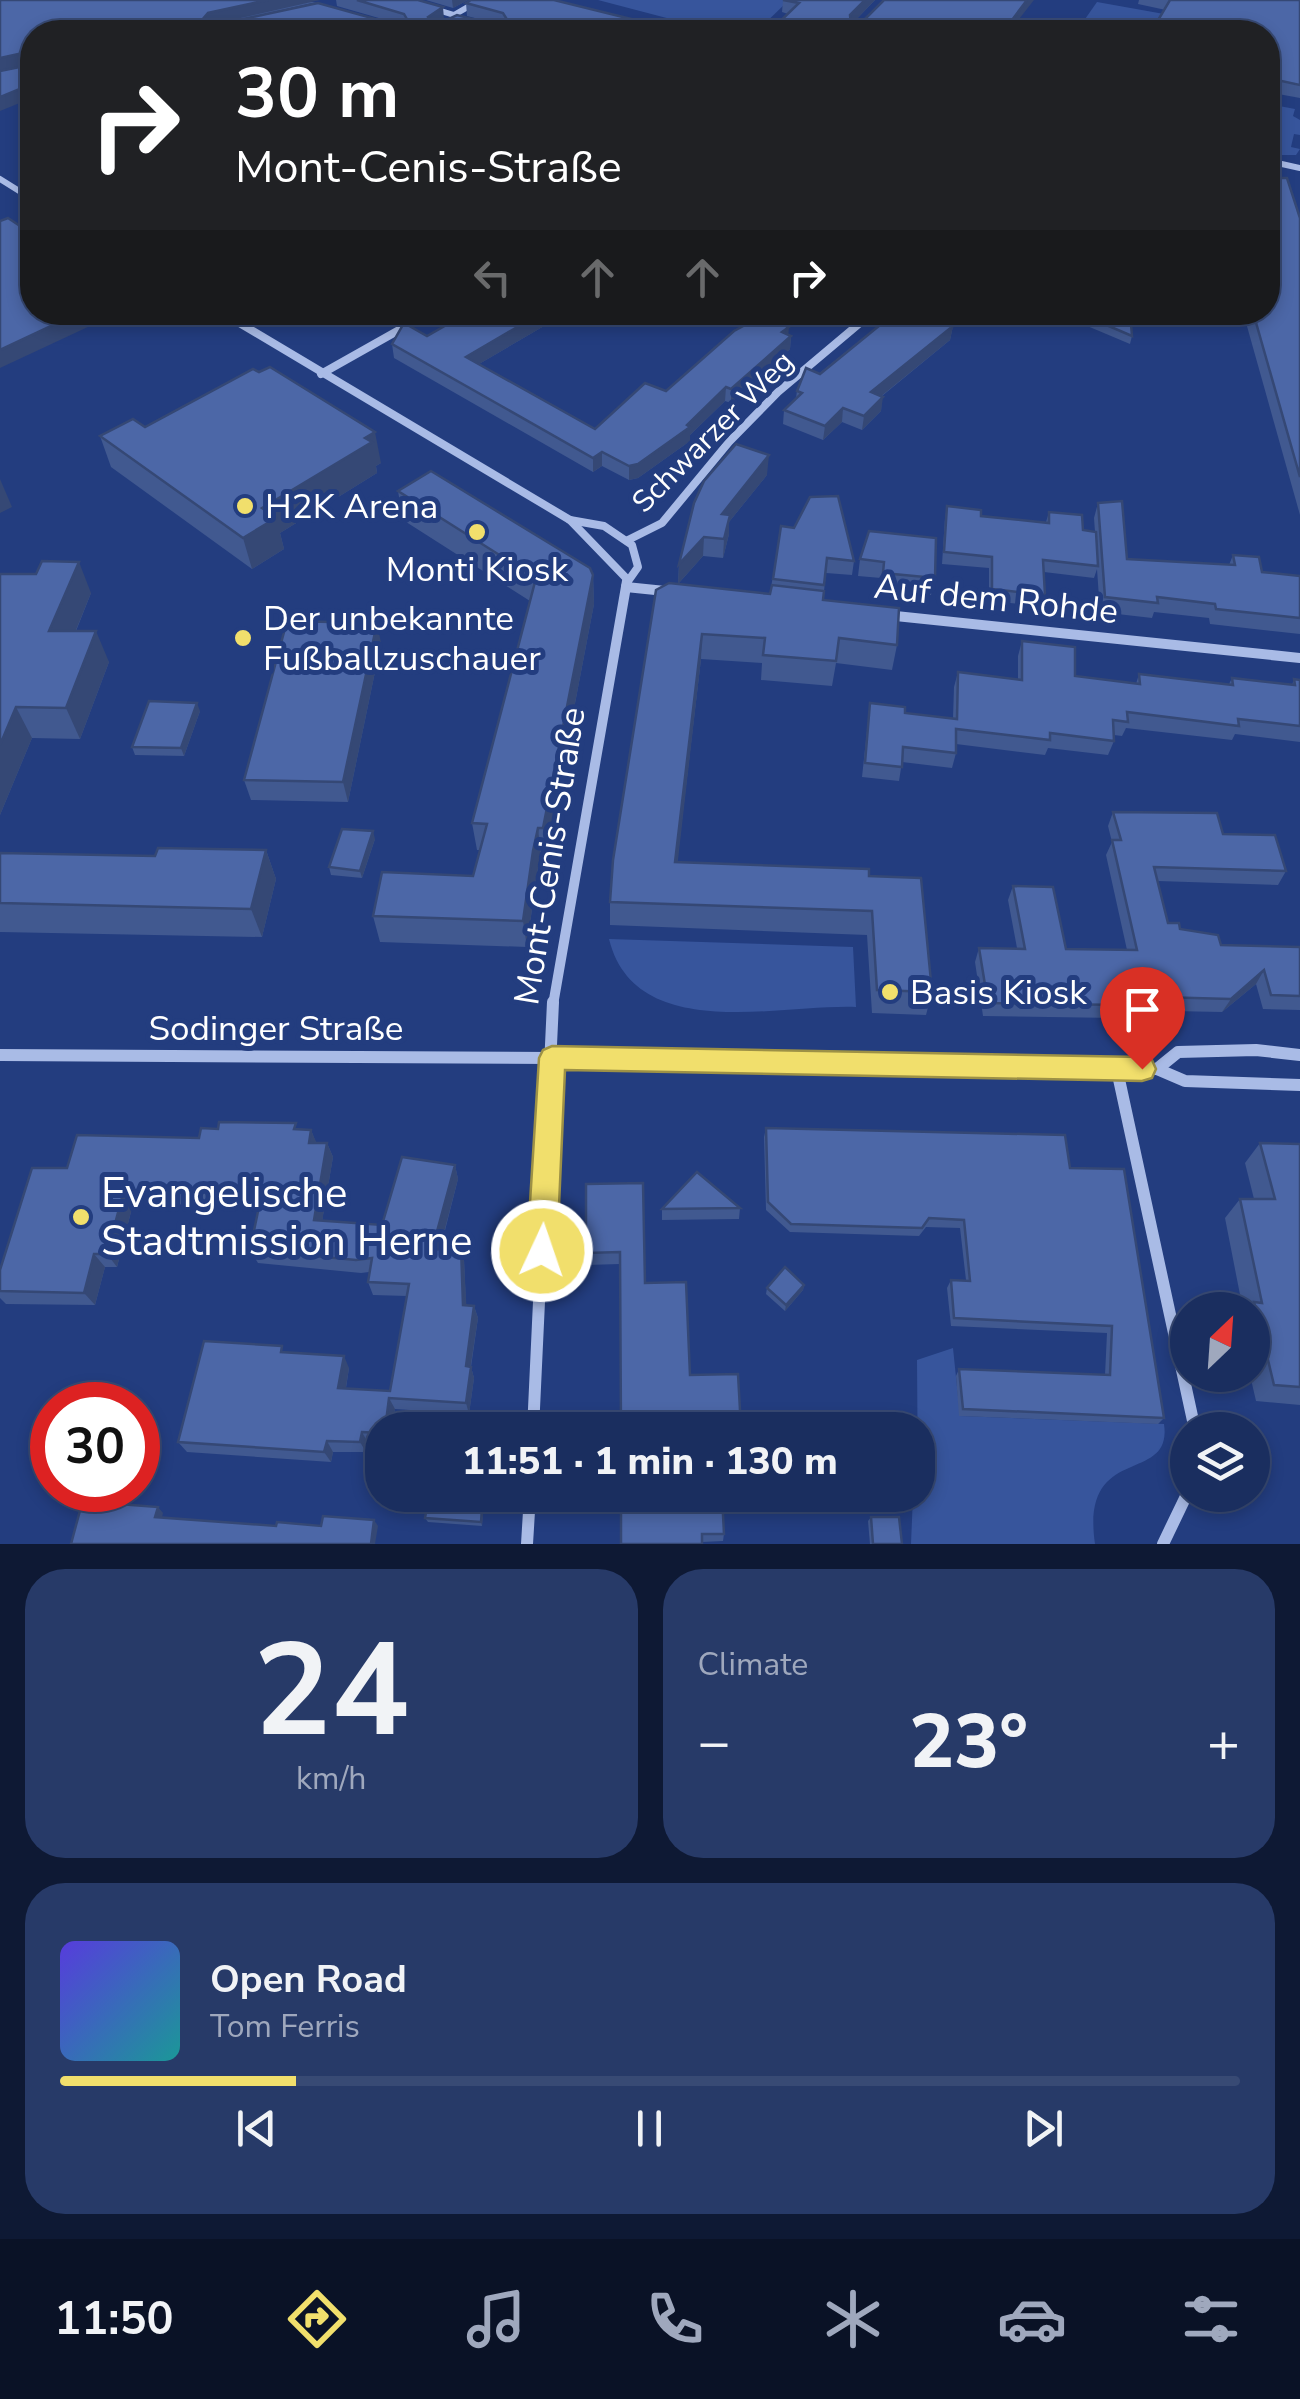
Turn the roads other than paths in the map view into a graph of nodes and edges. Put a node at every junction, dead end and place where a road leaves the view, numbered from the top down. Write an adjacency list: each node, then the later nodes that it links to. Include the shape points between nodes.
1 (480, 0): 3 (street)
2 (422, 6): 3 (street)
3 (456, 18): 4 (street); 5 (street)
4 (454, 20)
5 (460, 20)
6 (242, 325): 9 (street)
7 (408, 325): 9 (street)
8 (858, 325): 11 (street, Schwarzer Weg, via 778,392 662,523)
9 (321, 374): 10 (street)
10 (570, 520): 11 (street, via 594,520); 12 (street)
11 (628, 540): 12 (street, Mont-Cenis-Straße, via 639,558)
12 (626, 584): 13 (street); 18 (street, Mont-Cenis-Straße, via 554,984)
13 (679, 593)
14 (864, 612): 15 (street, Auf dem Rohde)
15 (1300, 658)
16 (0, 1054): 18 (street, Sodinger Straße)
17 (1300, 1055): 19 (street, Mont-Cenis-Straße, via 1178,1052)
18 (552, 1058): 20 (street, Mont-Cenis-Straße); 22 (street)
19 (1158, 1069): 20 (street, Mont-Cenis-Straße); 21 (street, Mont-Cenis-Straße, via 1185,1081)
20 (1118, 1070): 23 (street)
21 (1300, 1085)
22 (535, 1412)
23 (1190, 1412)
24 (529, 1512): 26 (street)
25 (1178, 1512): 27 (street)
26 (527, 1544)
27 (1163, 1544)

